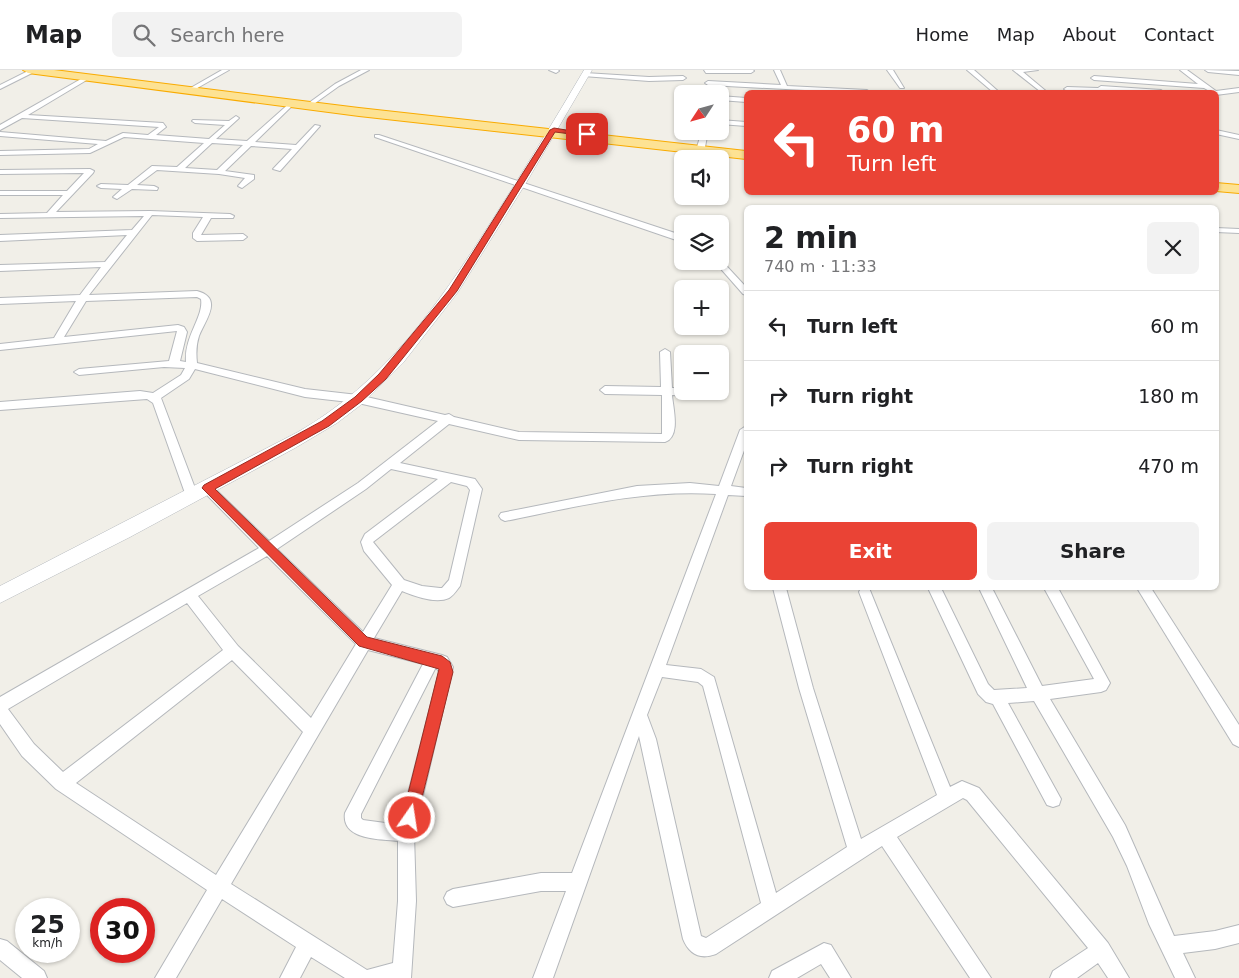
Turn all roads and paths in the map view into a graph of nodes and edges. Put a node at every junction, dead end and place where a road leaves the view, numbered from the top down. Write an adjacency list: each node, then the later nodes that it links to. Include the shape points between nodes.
1 (28, 70): 12 (highway)
2 (226, 70): 26 (street)
3 (354, 70): 36 (street, via 326,84)
4 (366, 70): 36 (street)
5 (777, 70): 23 (street)
6 (890, 70): 24 (street)
7 (970, 70): 28 (street)
8 (1016, 70): 9 (street); 29 (street)
9 (1035, 70)
10 (1183, 70): 21 (street)
11 (1208, 70): 15 (street)
12 (33, 71): 18 (highway); 22 (street)
13 (706, 71): 14 (street); 23 (street, via 709,85)
14 (751, 71)
15 (1218, 71): 16 (street); 20 (street)
16 (1239, 72)
17 (586, 73): 19 (street); 43 (street)
18 (88, 77): 26 (highway); 37 (street)
19 (683, 78)
20 (1239, 80)
21 (1204, 86): 30 (street, via 1092,76); 31 (street)
22 (0, 87)
23 (785, 87): 27 (street)
24 (902, 87)
25 (1067, 89): 30 (street)
26 (190, 90): 36 (highway)
27 (834, 90)
28 (994, 90)
29 (1041, 90)
30 (1103, 90)
31 (1210, 90)
32 (1239, 90): 33 (street)
33 (1219, 92)
34 (729, 99): 35 (street)
35 (744, 100)
36 (301, 104): 43 (highway); 52 (street)
37 (19, 116): 42 (street); 47 (street, via 163,125)
38 (195, 121): 50 (street, via 233,120)
39 (729, 123): 40 (street)
40 (744, 124)
41 (317, 126): 53 (street)
42 (0, 128)
43 (552, 132): 54 (highway); 56 (highway); 63 (street)
44 (1219, 133): 48 (street)
45 (0, 134): 51 (street)
46 (377, 136): 63 (street)
47 (149, 137): 50 (street); 51 (street, via 123,135)
48 (1239, 137)
49 (703, 140): 54 (street)
50 (209, 142): 52 (street); 58 (street)
51 (107, 143): 55 (street, via 90,152)
52 (250, 144): 53 (street); 61 (street)
53 (298, 146): 59 (street)
54 (701, 147): 57 (highway)
55 (0, 153)
56 (744, 154)
57 (744, 154)
58 (179, 169): 61 (street); 66 (street, via 152,168)
59 (277, 169)
60 (0, 172): 71 (street, via 90,171)
61 (222, 172): 62 (street); 65 (street, via 252,177)
62 (214, 182)
63 (520, 185): 81 (street); 100 (street, via 435,315)
64 (101, 186): 66 (street)
65 (242, 186)
66 (129, 187): 68 (street); 72 (street)
67 (1219, 187): 69 (highway)
68 (154, 188)
69 (1239, 189)
70 (0, 193): 71 (street)
71 (70, 194): 74 (street)
72 (117, 197)
73 (150, 213): 74 (street); 75 (street); 79 (street)
74 (49, 215): 76 (street)
75 (208, 215): 77 (street); 83 (street, via 197,238)
76 (0, 216)
77 (230, 216)
78 (1219, 230): 80 (street)
79 (134, 232): 82 (street); 84 (street)
80 (1237, 233)
81 (674, 236)
82 (0, 238)
83 (243, 238)
84 (109, 264): 85 (street); 88 (street)
85 (0, 268)
86 (726, 270): 87 (street)
87 (744, 290)
88 (84, 298): 89 (street); 90 (street); 94 (street, via 203,296 206,307 194,335)
89 (0, 301)
90 (57, 342): 91 (street); 93 (street, via 178,328 182,332)
91 (0, 347)
92 (665, 352): 97 (street)
93 (174, 363): 94 (street); 95 (street)
94 (192, 365): 99 (street, via 185,377); 100 (street, via 305,393)
95 (79, 372)
96 (605, 390): 97 (street)
97 (667, 391): 98 (street); 102 (street, via 669,433 660,439 527,437 504,434)
98 (674, 391)
99 (154, 398): 101 (street, via 140,394); 109 (street)
100 (358, 399): 102 (street); 106 (street, via 325,423)
101 (0, 406)
102 (449, 418): 104 (street)
103 (744, 435): 107 (street)
104 (391, 465): 105 (street); 111 (street)
105 (448, 478): 112 (street, via 367,542); 112 (street, via 471,482 476,490 455,582 446,593 440,594 410,590)
106 (207, 488): 109 (street); 111 (street)
107 (723, 490): 108 (street); 110 (street, via 636,491); 124 (street)
108 (744, 492)
109 (192, 496): 119 (street)
110 (505, 516)
111 (268, 549): 120 (street); 121 (street)
112 (399, 584): 121 (street)
113 (779, 590): 137 (street, via 808,698)
114 (937, 590): 126 (street, via 986,694)
115 (986, 590): 125 (street)
116 (1052, 590): 125 (street, via 1103,683)
117 (1145, 590): 131 (street)
118 (866, 592): 133 (street)
119 (0, 595)
120 (189, 595): 122 (street); 127 (street)
121 (363, 642): 123 (street); 130 (street)
122 (233, 651): 130 (street); 132 (street)
123 (432, 660): 135 (street, via 442,662 446,672); 135 (street, via 353,813 352,820 362,828)
124 (657, 670): 129 (street); 141 (street, via 701,676 709,682)
125 (1038, 694): 126 (street); 144 (street, via 1119,830)
126 (997, 697): 134 (street)
127 (0, 705)
128 (0, 711): 132 (street, via 28,750)
129 (639, 715): 138 (street); 141 (street, via 648,739 696,946 708,947)
130 (312, 730): 139 (street)
131 (1239, 740)
132 (62, 783): 139 (street)
133 (946, 797): 136 (street); 146 (street, via 962,789 973,794)
134 (1054, 799)
135 (406, 834): 147 (street, via 408,901)
136 (885, 834): 137 (street); 156 (street)
137 (857, 851): 141 (street)
138 (578, 882): 140 (street, via 541,882); 153 (street)
139 (219, 886): 143 (street); 149 (street)
140 (453, 898)
141 (771, 907)
142 (1239, 934): 144 (street)
143 (308, 944): 150 (street); 151 (street)
144 (1169, 946): 159 (street)
145 (0, 948): 148 (street)
146 (1101, 950): 157 (street); 158 (street)
147 (402, 974): 152 (street)
148 (37, 978)
149 (165, 978)
150 (290, 978)
151 (362, 978)
152 (370, 978)
153 (543, 978)
154 (779, 978): 155 (street, via 824,952)
155 (841, 978)
156 (981, 978)
157 (1060, 978)
158 (1119, 978)
159 (1185, 978)

